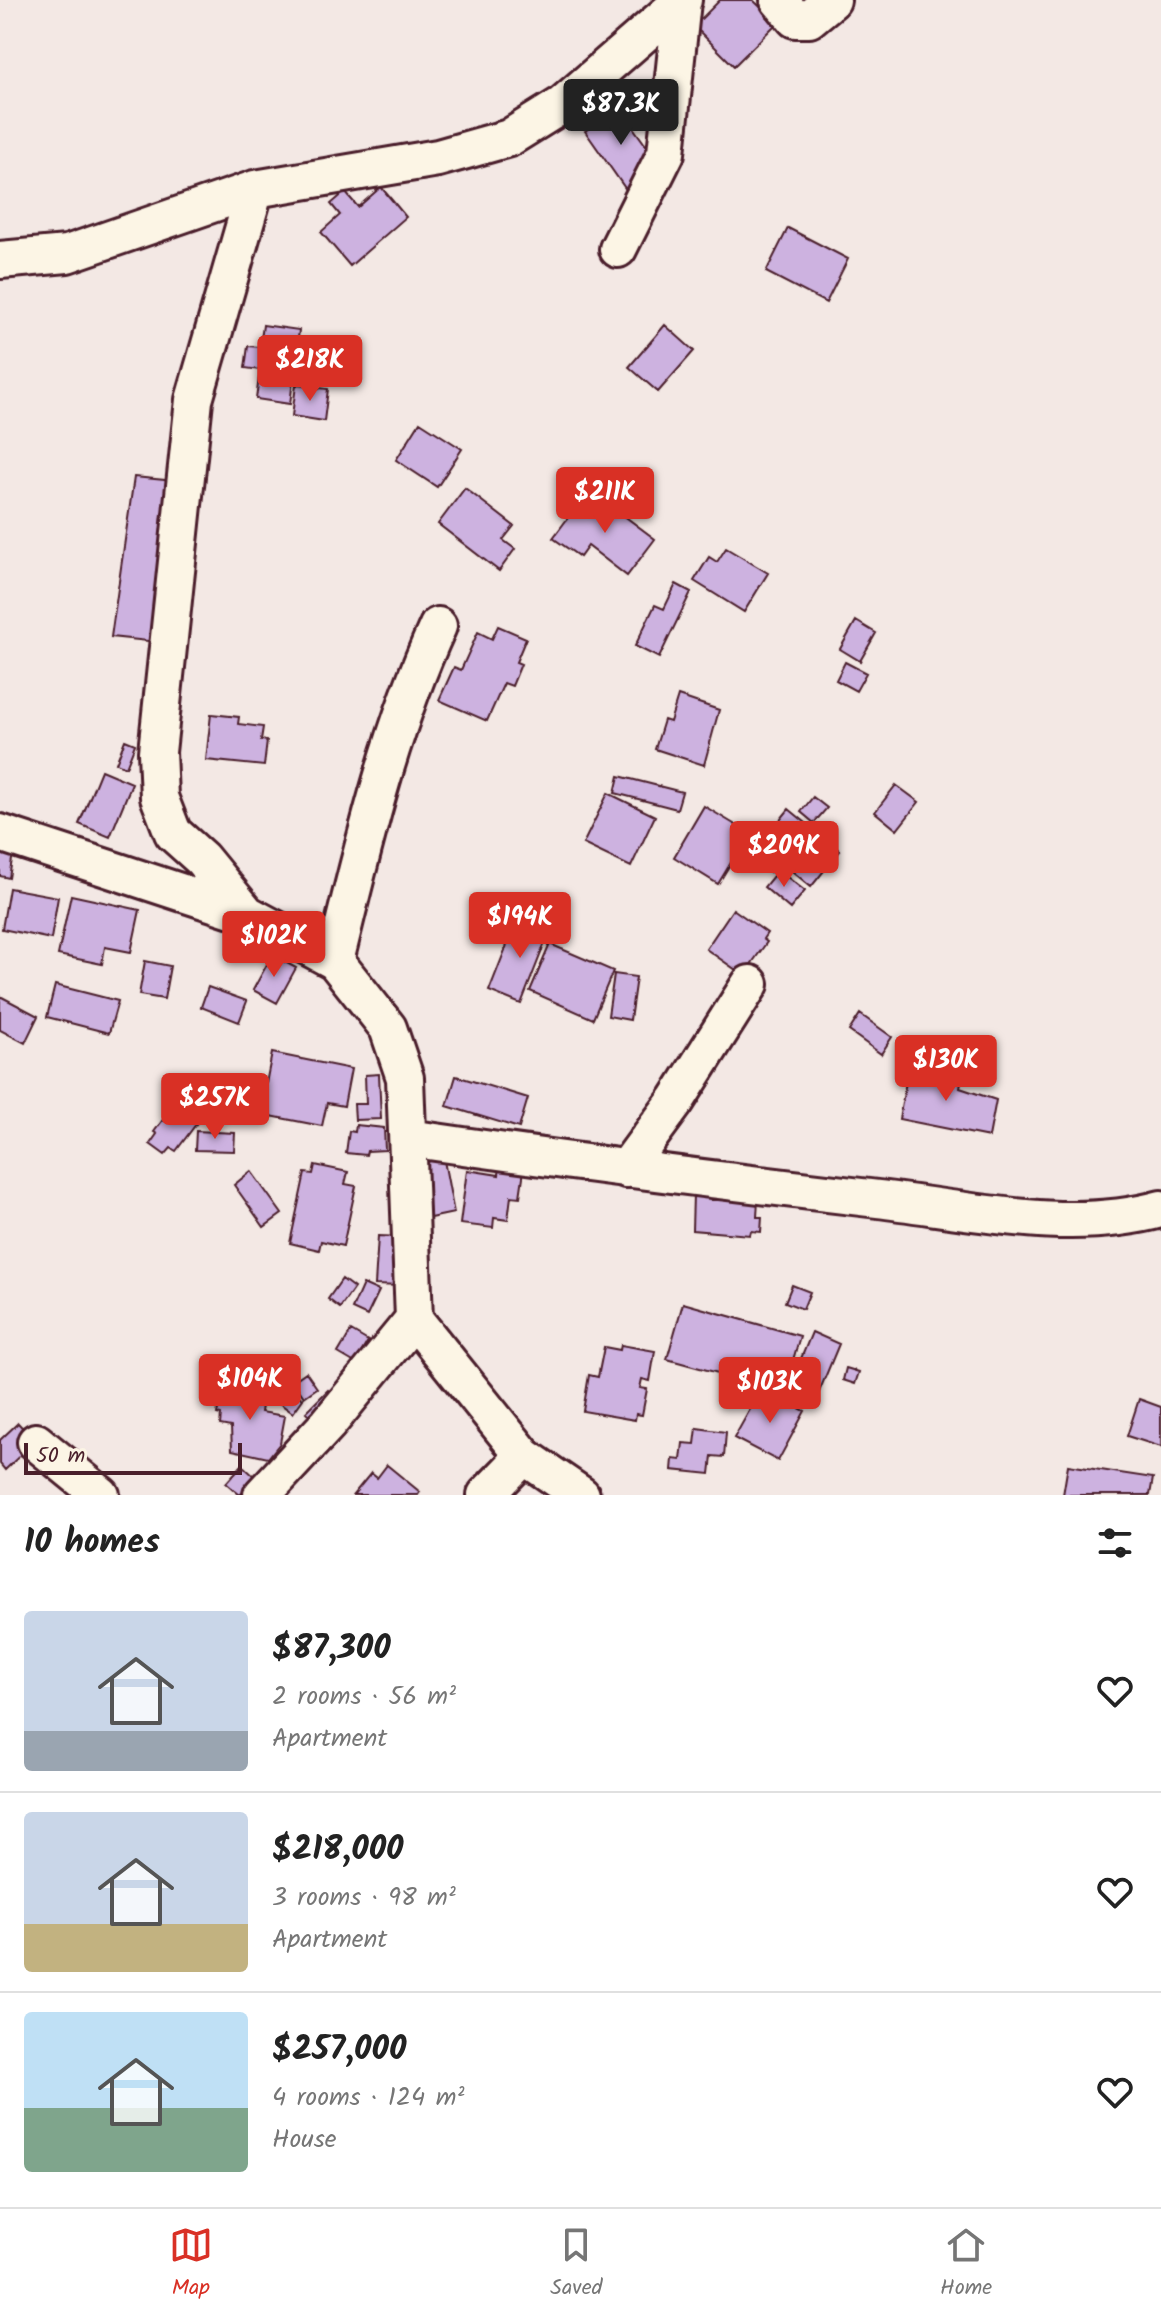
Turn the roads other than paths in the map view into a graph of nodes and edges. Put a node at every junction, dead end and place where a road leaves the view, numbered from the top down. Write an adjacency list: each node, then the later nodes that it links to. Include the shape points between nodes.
1 (683, 0): 4 (street, via 562,105 509,138 438,158); 5 (street, via 666,153)
2 (779, 0): 3 (street, via 795,19 809,19)
3 (832, 0)
4 (255, 189): 6 (street, via 67,254); 9 (street, via 194,400 157,752 159,797 173,833)
5 (618, 249)
6 (0, 260)
7 (438, 626): 10 (street, via 376,790)
8 (0, 833): 9 (street)
9 (247, 914): 10 (street)
10 (335, 961): 12 (street, via 388,1028 405,1078)
11 (750, 984): 13 (street)
12 (408, 1138): 13 (street); 15 (street)
13 (626, 1169): 14 (street, via 1041,1218 1131,1217)
14 (1161, 1209)
15 (414, 1319): 17 (street); 19 (street)
16 (36, 1442): 18 (street)
17 (524, 1456): 20 (street); 21 (street)
18 (101, 1495)
19 (262, 1495)
20 (486, 1495)
21 (581, 1495)

